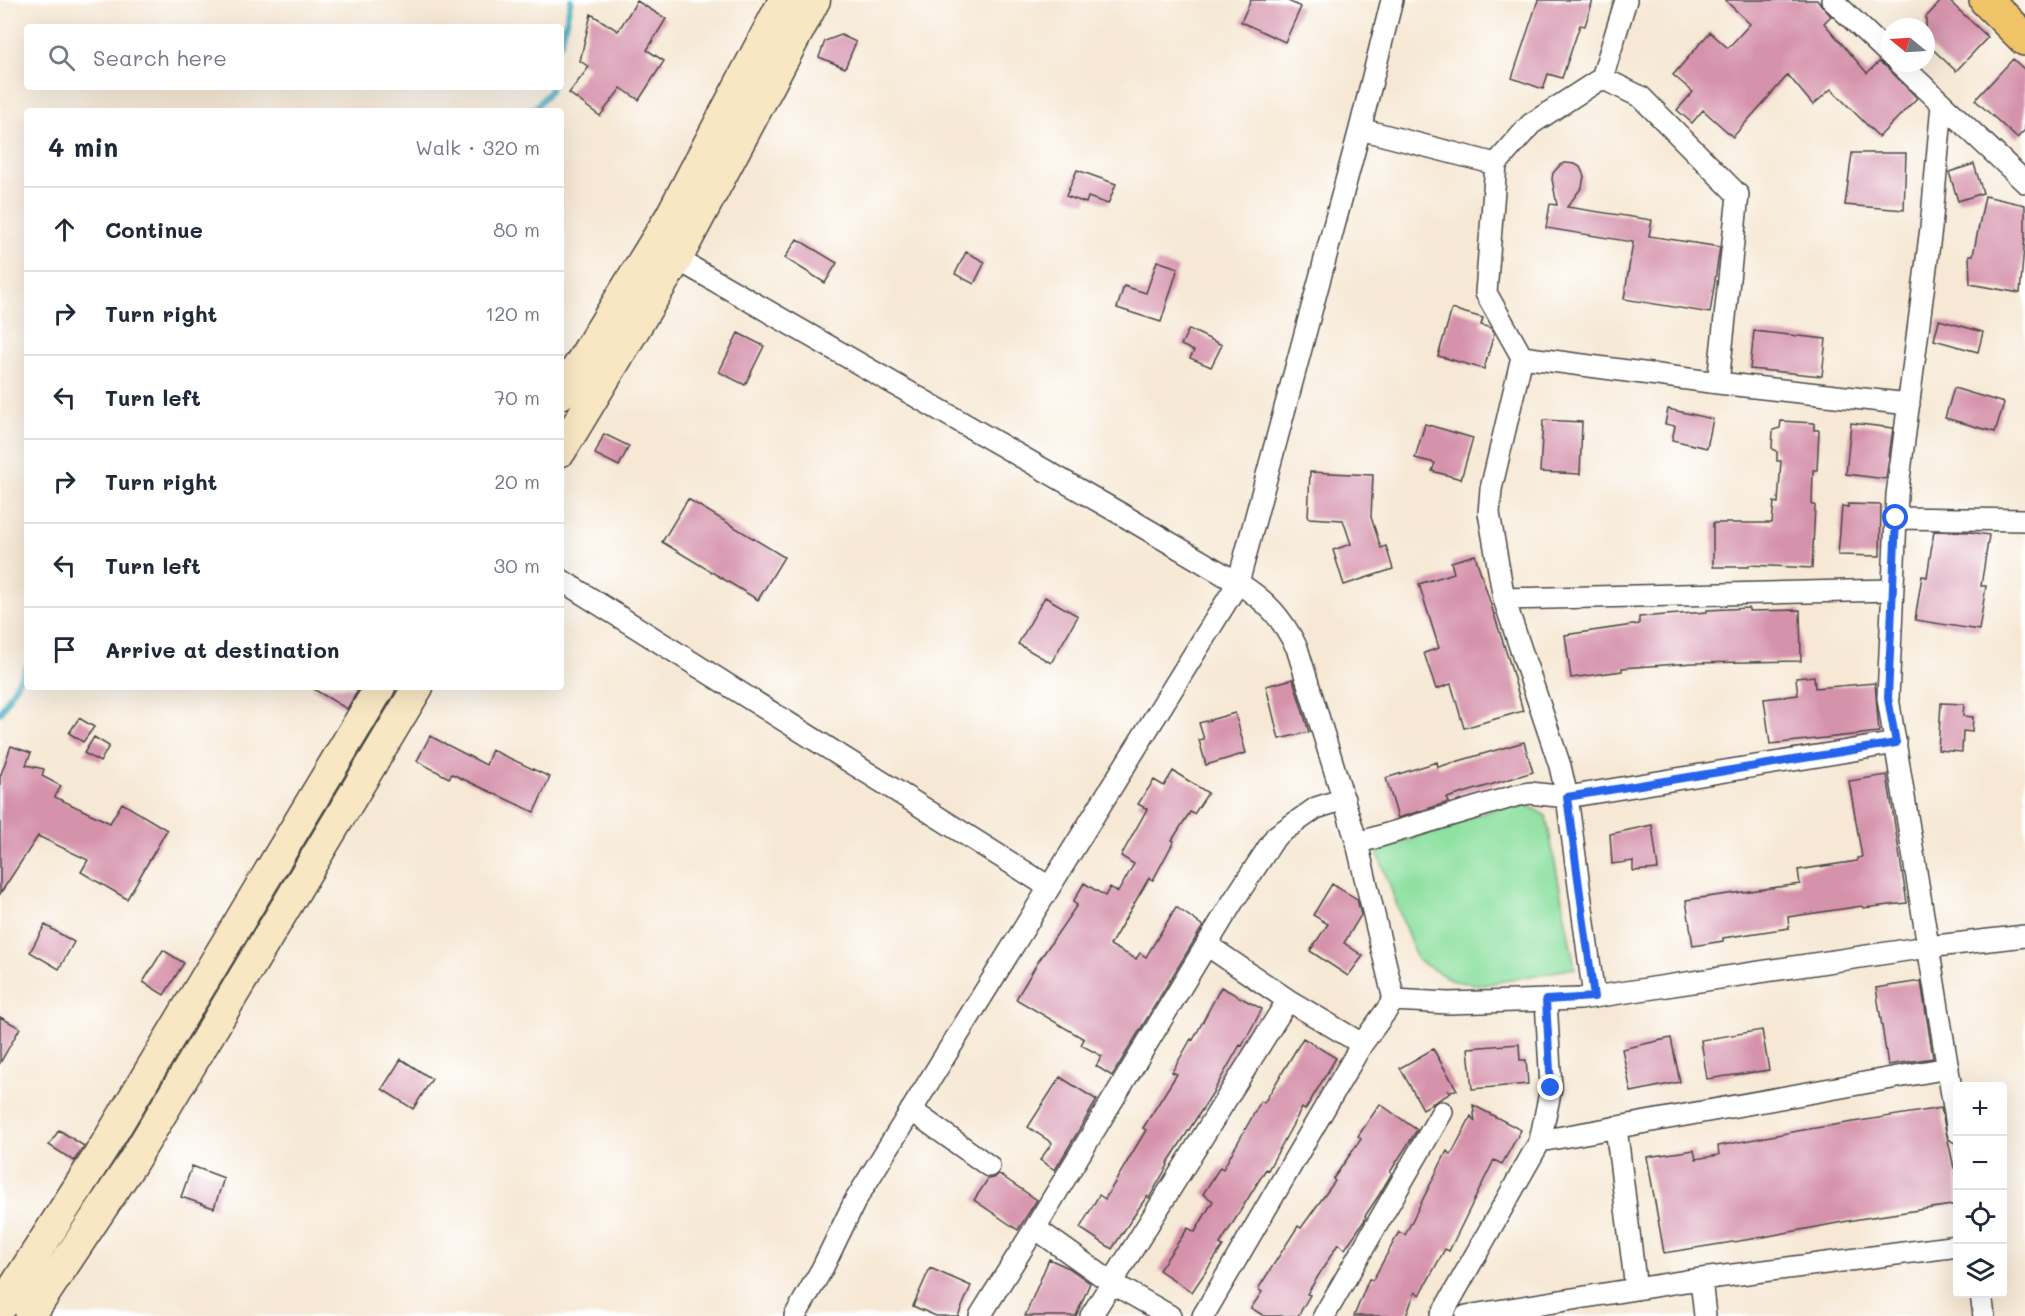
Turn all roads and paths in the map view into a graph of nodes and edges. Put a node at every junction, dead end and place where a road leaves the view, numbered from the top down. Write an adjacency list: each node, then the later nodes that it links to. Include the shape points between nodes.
1 (784, 0): 18 (main road, via 670,217)
2 (815, 0): 15 (main road)
3 (1392, 0): 12 (street)
4 (1626, 0): 10 (street)
5 (1833, 0): 8 (street)
6 (1986, 0): 7 (main road)
7 (2025, 39)
8 (1881, 46)
9 (1908, 72): 11 (street)
10 (1602, 78): 13 (street, via 1531,124); 17 (street, via 1641,97 1738,195)
11 (1942, 104): 14 (street); 19 (street)
12 (1360, 129): 13 (street); 24 (street)
13 (1496, 164): 16 (street, via 1486,293)
14 (2025, 182)
15 (677, 259): 20 (main road); 24 (street)
16 (1522, 357): 17 (street); 26 (street, via 1491,489 1489,513)
17 (1718, 383): 19 (street)
18 (564, 389)
19 (1909, 404): 21 (street)
20 (564, 446)
21 (1896, 518): 22 (street); 25 (street)
22 (2025, 520)
23 (564, 582): 33 (street)
24 (1238, 583): 31 (street, via 1271,608 1297,648); 33 (street)
25 (1892, 590): 26 (street); 29 (street, via 1888,698)
26 (1504, 599): 30 (street)
27 (378, 690): 55 (main road, via 104,1147)
28 (416, 690): 56 (main road, via 132,1163)
29 (1896, 743): 30 (street); 36 (street)
30 (1567, 797): 32 (street, via 1530,793 1515,796); 37 (street)
31 (1344, 800): 32 (street); 35 (street, via 1316,808 1276,836)
32 (1358, 843): 39 (street)
33 (1049, 887): 44 (street)
34 (2025, 936): 36 (street)
35 (1207, 945): 38 (street); 49 (street)
36 (1927, 947): 37 (street); 42 (street)
37 (1594, 997): 40 (street)
38 (1288, 1000): 41 (street); 52 (street)
39 (1394, 1000): 40 (street); 41 (street)
40 (1546, 1000): 47 (street, via 1551,1088)
41 (1362, 1044): 61 (street)
42 (1948, 1068): 43 (street); 46 (street)
43 (1953, 1100)
44 (911, 1110): 48 (street); 57 (street, via 855,1201)
45 (1442, 1113): 62 (street)
46 (1616, 1127): 47 (street); 53 (street)
47 (1540, 1141): 63 (street)
48 (989, 1166)
49 (1035, 1228): 52 (street); 58 (street)
50 (1953, 1247): 51 (street)
51 (1701, 1279): 53 (street); 65 (street)
52 (1112, 1283): 59 (street); 60 (street)
53 (1636, 1289): 64 (street)
54 (1982, 1298): 66 (street)
55 (0, 1309)
56 (30, 1316)
57 (795, 1316)
58 (980, 1316)
59 (1091, 1316)
60 (1170, 1316)
61 (1203, 1316)
62 (1324, 1316)
63 (1441, 1316)
64 (1466, 1316)
65 (1705, 1316)
66 (1984, 1316)

